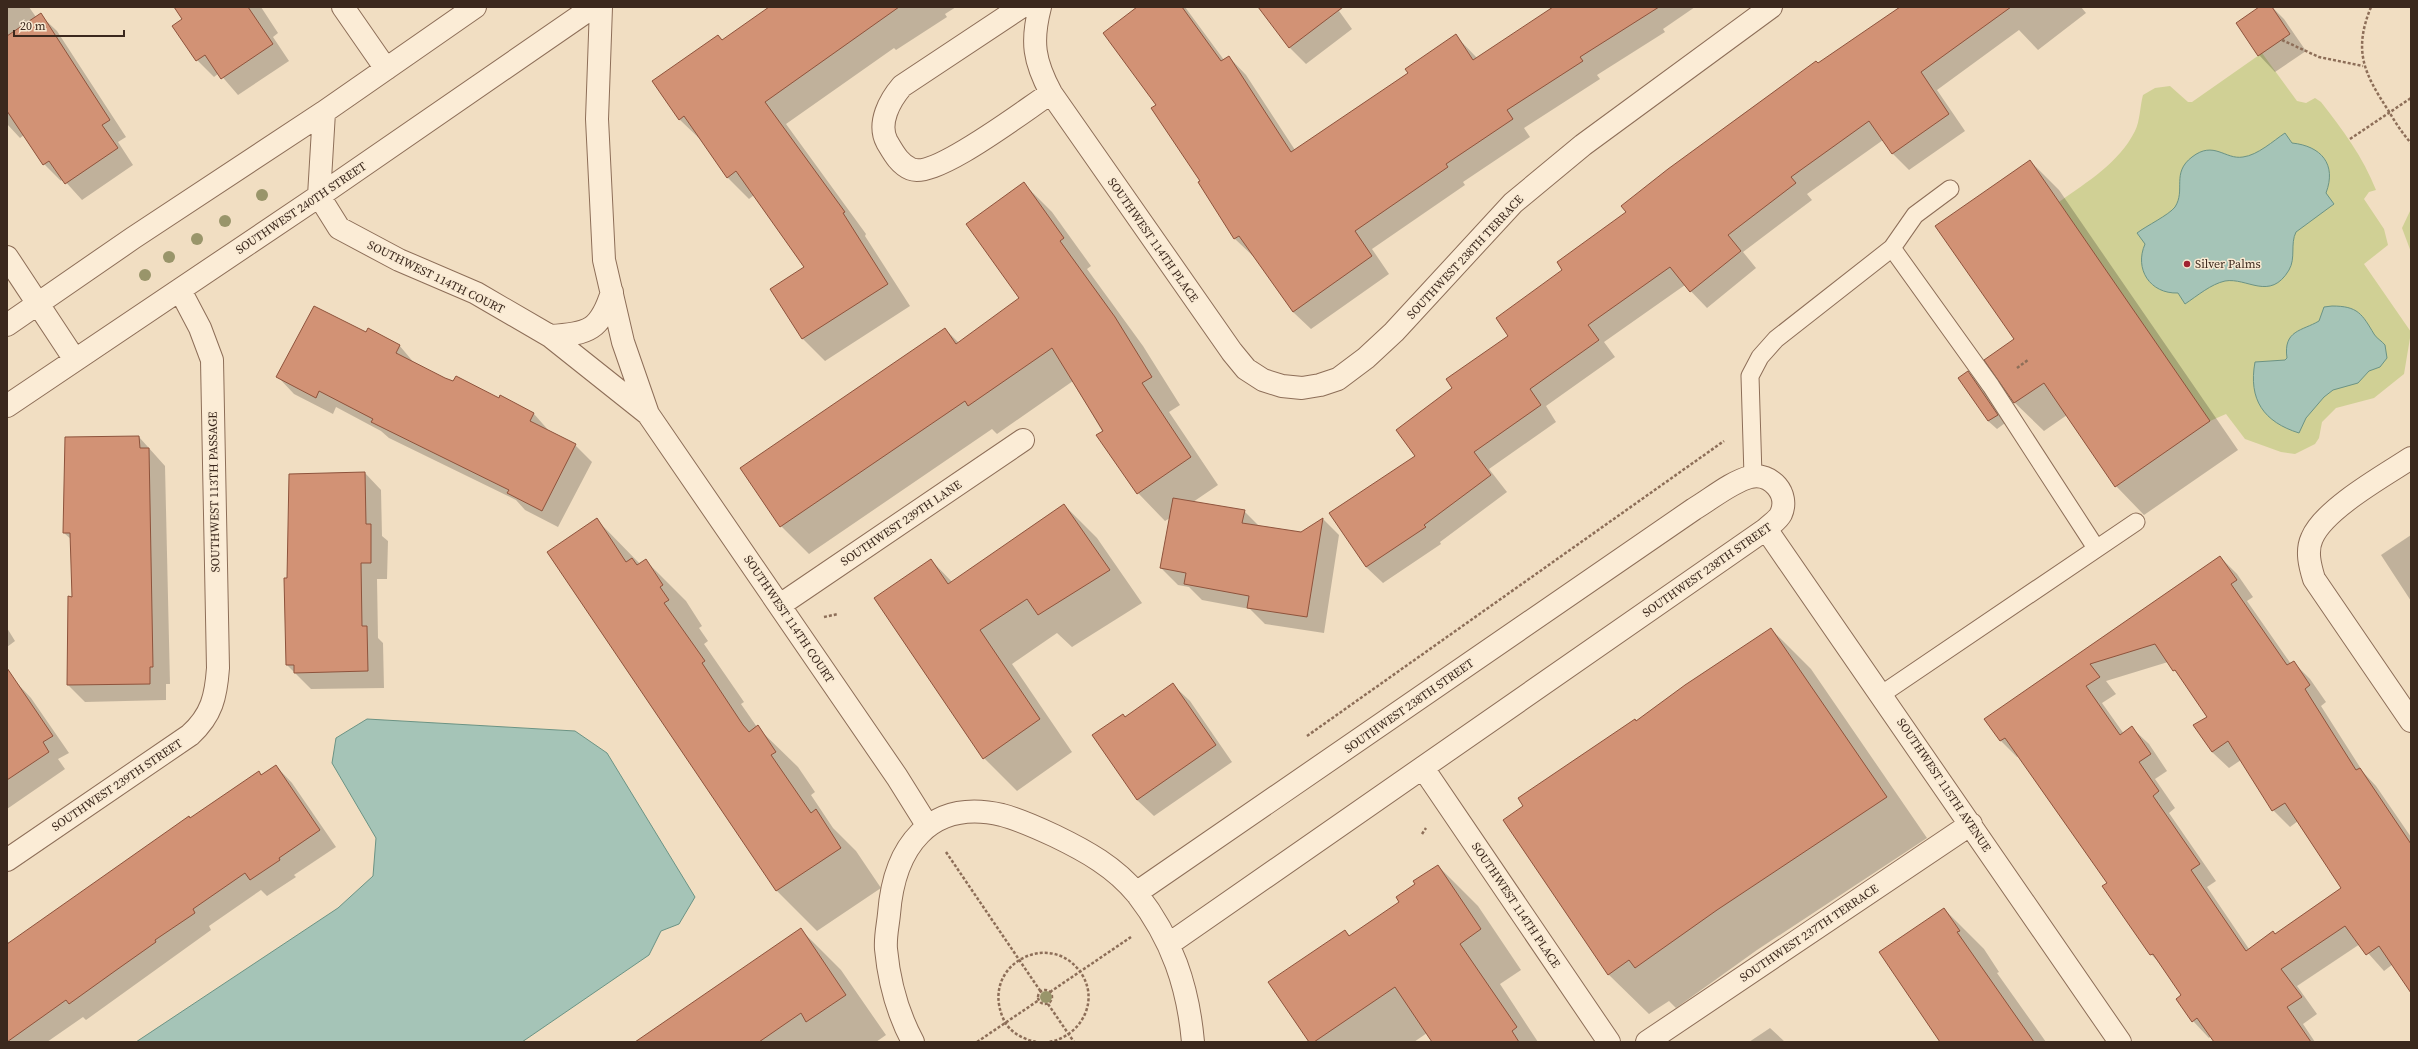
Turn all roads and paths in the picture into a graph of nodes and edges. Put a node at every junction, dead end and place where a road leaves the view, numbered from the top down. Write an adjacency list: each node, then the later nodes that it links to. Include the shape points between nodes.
1 (343, 7): 11 (street)
2 (475, 7): 11 (street)
3 (593, 7): 19 (street, SOUTHWEST 240TH STREET)
4 (601, 7): 23 (street, SOUTHWEST 114TH COURT, via 597,119 604,260)
5 (1021, 7): 12 (street, via 902,86 892,97 884,123 884,135 902,164 912,170 926,170 957,156)
6 (1040, 7): 12 (street, SOUTHWEST 114TH PLACE, via 1034,46 1038,66)
7 (1771, 7): 30 (street, SOUTHWEST 238TH TERRACE, via 1583,145 1513,203 1394,332 1338,379 1302,388 1282,386)
8 (2371, 7): 10 (path, via 2364,27)
9 (2282, 40): 10 (path, via 2318,57)
10 (2363, 66): 15 (path, via 2372,86)
11 (386, 70): 14 (street)
12 (1051, 93): 30 (street, SOUTHWEST 114TH PLACE, via 1232,352 1246,369)
13 (2411, 98): 15 (path)
14 (324, 112): 19 (street); 24 (street)
15 (2389, 112): 16 (path); 17 (path)
16 (2350, 139)
17 (2411, 143)
18 (1950, 189): 20 (lane, via 1915,215)
19 (319, 196): 22 (street, SOUTHWEST 240TH STREET); 26 (street, SOUTHWEST 114TH COURT, via 339,228 399,260 476,293)
20 (1892, 248): 36 (lane, via 1776,339 1760,356 1750,376); 39 (lane, via 1999,397)
21 (7, 257): 24 (street)
22 (180, 290): 27 (street, SOUTHWEST 240TH STREET); 44 (street, SOUTHWEST 113TH PASSAGE, via 200,328 212,360 218,668)
23 (612, 292): 26 (street, via 605,312 595,326 574,335); 32 (street, SOUTHWEST 114TH COURT, via 623,342)
24 (38, 303): 25 (street); 27 (street)
25 (7, 325)
26 (550, 336): 32 (street, SOUTHWEST 114TH COURT)
27 (75, 360): 31 (street, SOUTHWEST 240TH STREET)
28 (2028, 360): 29 (path)
29 (2017, 368)
30 (1263, 380)
31 (7, 406)
32 (648, 414): 40 (street, SOUTHWEST 114TH COURT)
33 (1727, 438): 46 (path)
34 (1023, 440): 40 (street, SOUTHWEST 239TH LANE)
35 (2411, 458): 45 (street, via 2337,508 2318,527 2312,538 2309,566 2314,579)
36 (1753, 476): 38 (street, SOUTHWEST 238TH STREET, via 1770,480 1777,486 1783,498 1781,514); 52 (street, SOUTHWEST 238TH STREET, via 1741,480 1694,509)
37 (2136, 522): 39 (lane)
38 (1766, 529): 43 (street, SOUTHWEST 115TH AVENUE); 47 (street, SOUTHWEST 238TH STREET)
39 (2096, 548): 43 (lane)
40 (780, 605): 49 (street, SOUTHWEST 114TH COURT)
41 (838, 614): 42 (path)
42 (823, 618)
43 (1882, 694): 48 (street, SOUTHWEST 115TH AVENUE)
44 (215, 700): 51 (street, SOUTHWEST 239TH STREET, via 208,714 190,734)
45 (2411, 721)
46 (1303, 738)
47 (1423, 768): 54 (street, SOUTHWEST 238TH STREET); 69 (street, SOUTHWEST 114TH PLACE)
48 (1971, 824): 70 (street, SOUTHWEST 237TH TERRACE); 71 (street, SOUTHWEST 115TH AVENUE)
49 (927, 825): 52 (street, via 948,815 975,812 1001,815 1023,822 1072,844 1113,869); 63 (street, via 912,841 899,865 890,894 886,947 894,994)
50 (942, 846): 55 (path)
51 (7, 860)
52 (1136, 894): 54 (street)
53 (1133, 936): 56 (path)
54 (1169, 944): 68 (street, via 1184,980)
55 (1019, 960): 56 (path, via 1031,954 1045,952 1070,961); 57 (path); 61 (path, via 1008,969 1000,982 998,996)
56 (1080, 972): 58 (path); 62 (path, via 1087,984 1089,998 1086,1012 1079,1025)
57 (1041, 992): 58 (path); 59 (path)
58 (1050, 992): 60 (path, via 1052,1001)
59 (1039, 1000): 60 (path, via 1042,1004); 61 (path)
60 (1048, 1004): 62 (path)
61 (1005, 1023): 64 (path); 65 (path, via 1015,1034)
62 (1069, 1035): 66 (path); 67 (path)
63 (913, 1042)
64 (977, 1042)
65 (1036, 1042)
66 (1049, 1042)
67 (1074, 1042)
68 (1193, 1042)
69 (1608, 1042)
70 (1647, 1042)
71 (2120, 1042)

